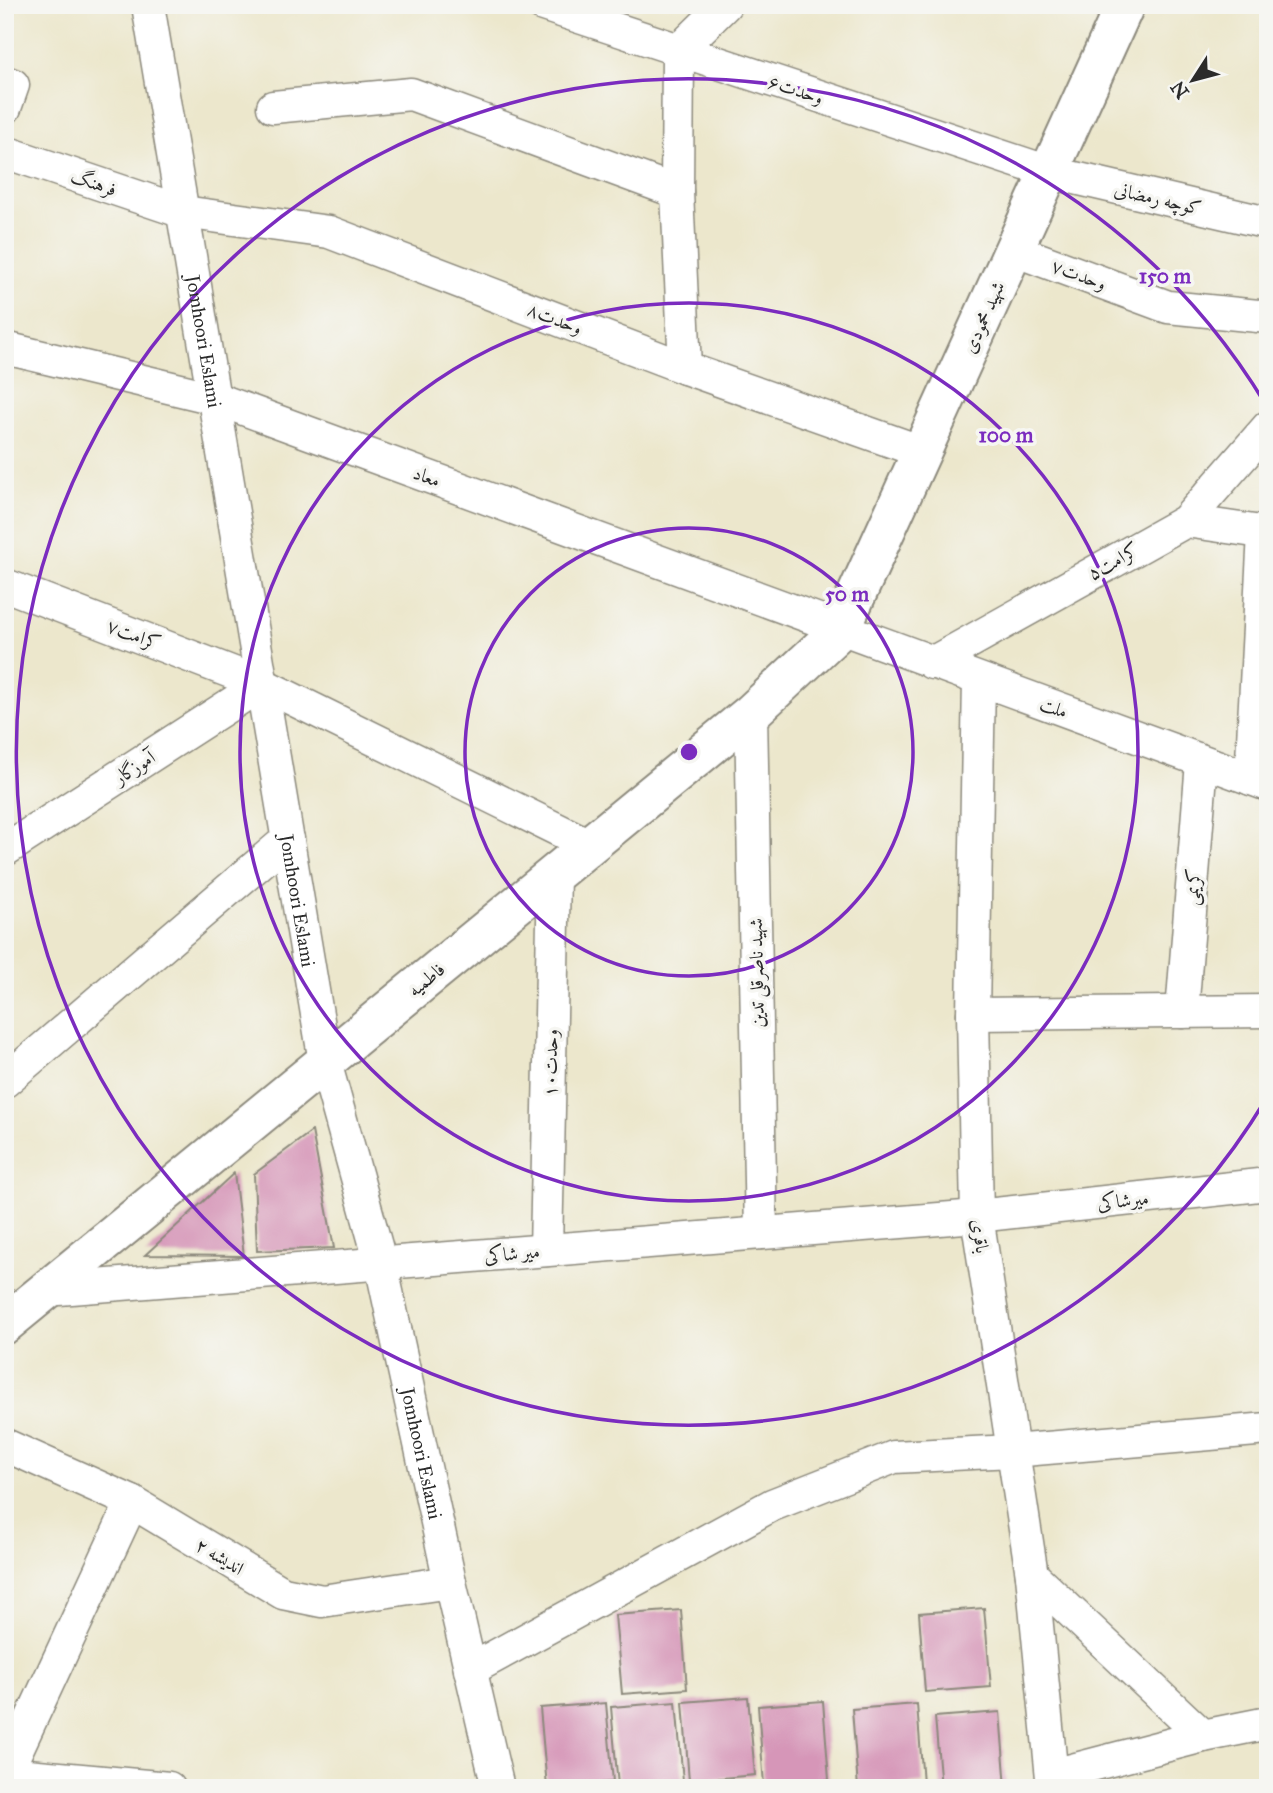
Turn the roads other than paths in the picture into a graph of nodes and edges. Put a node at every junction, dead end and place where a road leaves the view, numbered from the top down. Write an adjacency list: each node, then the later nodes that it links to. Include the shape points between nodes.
1 (148, 5): 12 (street, Jomhoori Eslami)
2 (543, 5): 5 (street, وحدت۶)
3 (725, 5): 5 (street)
4 (1125, 5): 10 (main road, شهید محمودی)
5 (678, 51): 10 (street, وحدت۶); 11 (street)
6 (5, 82): 8 (street, via 13,85)
7 (273, 107): 11 (street, via 411,94)
8 (5, 108)
9 (5, 152): 12 (street, فرهنگ)
10 (1049, 172): 13 (street, کوچه رمضانی); 14 (main road, شهید محمودی)
11 (677, 192): 17 (street)
12 (183, 212): 17 (street, وحدت۸, via 329,232); 18 (street, Jomhoori Eslami)
13 (1268, 223)
14 (1014, 250): 15 (street, ۷وحدت, via 1168,307); 20 (main road, شهید محمودی)
15 (1268, 317)
16 (5, 348): 18 (street, معاد)
17 (685, 368): 20 (street, وحدت۸)
18 (214, 398): 24 (street, معاد); 27 (street, Jomhoori Eslami)
19 (1268, 427): 21 (street, کرامت۵)
20 (922, 452): 24 (main road, شهید محمودی)
21 (1186, 521): 22 (street); 25 (street, کرامت۵)
22 (1266, 533): 30 (street)
23 (5, 585): 27 (street, کرامت۷)
24 (841, 629): 25 (street, ملت); 28 (main road, فاطمیه)
25 (932, 663): 26 (street, ملت)
26 (979, 680): 29 (street, ملت); 37 (street, باقری)
27 (262, 684): 31 (street, Jomhoori Eslami); 32 (street, کرامت۷); 33 (street, آموزگار)
28 (751, 713): 32 (main road, فاطمیه); 42 (street, شهید ناصرقلی تدین)
29 (1202, 762): 30 (street, ملت); 35 (street, کریمی)
30 (1259, 782)
31 (288, 839): 38 (street, Jomhoori Eslami); 39 (street)
32 (589, 845): 34 (main road, فاطمیه)
33 (5, 850)
34 (554, 875): 38 (main road, فاطمیه); 43 (street, وحدت۱۰)
35 (1182, 1012): 36 (street); 37 (street)
36 (1268, 1012)
37 (973, 1014): 41 (street, باقری)
38 (325, 1062): 44 (street, Jomhoori Eslami); 45 (main road, فاطمیه)
39 (5, 1081)
40 (1268, 1184): 41 (street, میرشاکی)
41 (977, 1216): 42 (street, میر شاکی); 49 (street, باقری)
42 (761, 1233): 43 (street, میر شاکی)
43 (546, 1250): 44 (street, میر شاکی)
44 (381, 1264): 45 (street, میر شاکی); 52 (street, Jomhoori Eslami)
45 (46, 1290): 46 (main road, فاطمیه)
46 (5, 1324)
47 (1268, 1429): 49 (street)
48 (5, 1445): 50 (street, اندیشه ۲)
49 (1012, 1451): 51 (street, باقری); 53 (street, via 894,1457 784,1500)
50 (132, 1502): 52 (street, اندیشه ۲, via 283,1593 322,1601); 56 (street)
51 (1032, 1575): 55 (street); 57 (street, باقری)
52 (450, 1582): 53 (street, Jomhoori Eslami)
53 (470, 1670): 59 (street, Jomhoori Eslami)
54 (1268, 1723): 55 (street)
55 (1203, 1736): 57 (street)
56 (6, 1773): 58 (street)
57 (1053, 1782)
58 (169, 1788)
59 (498, 1788)

